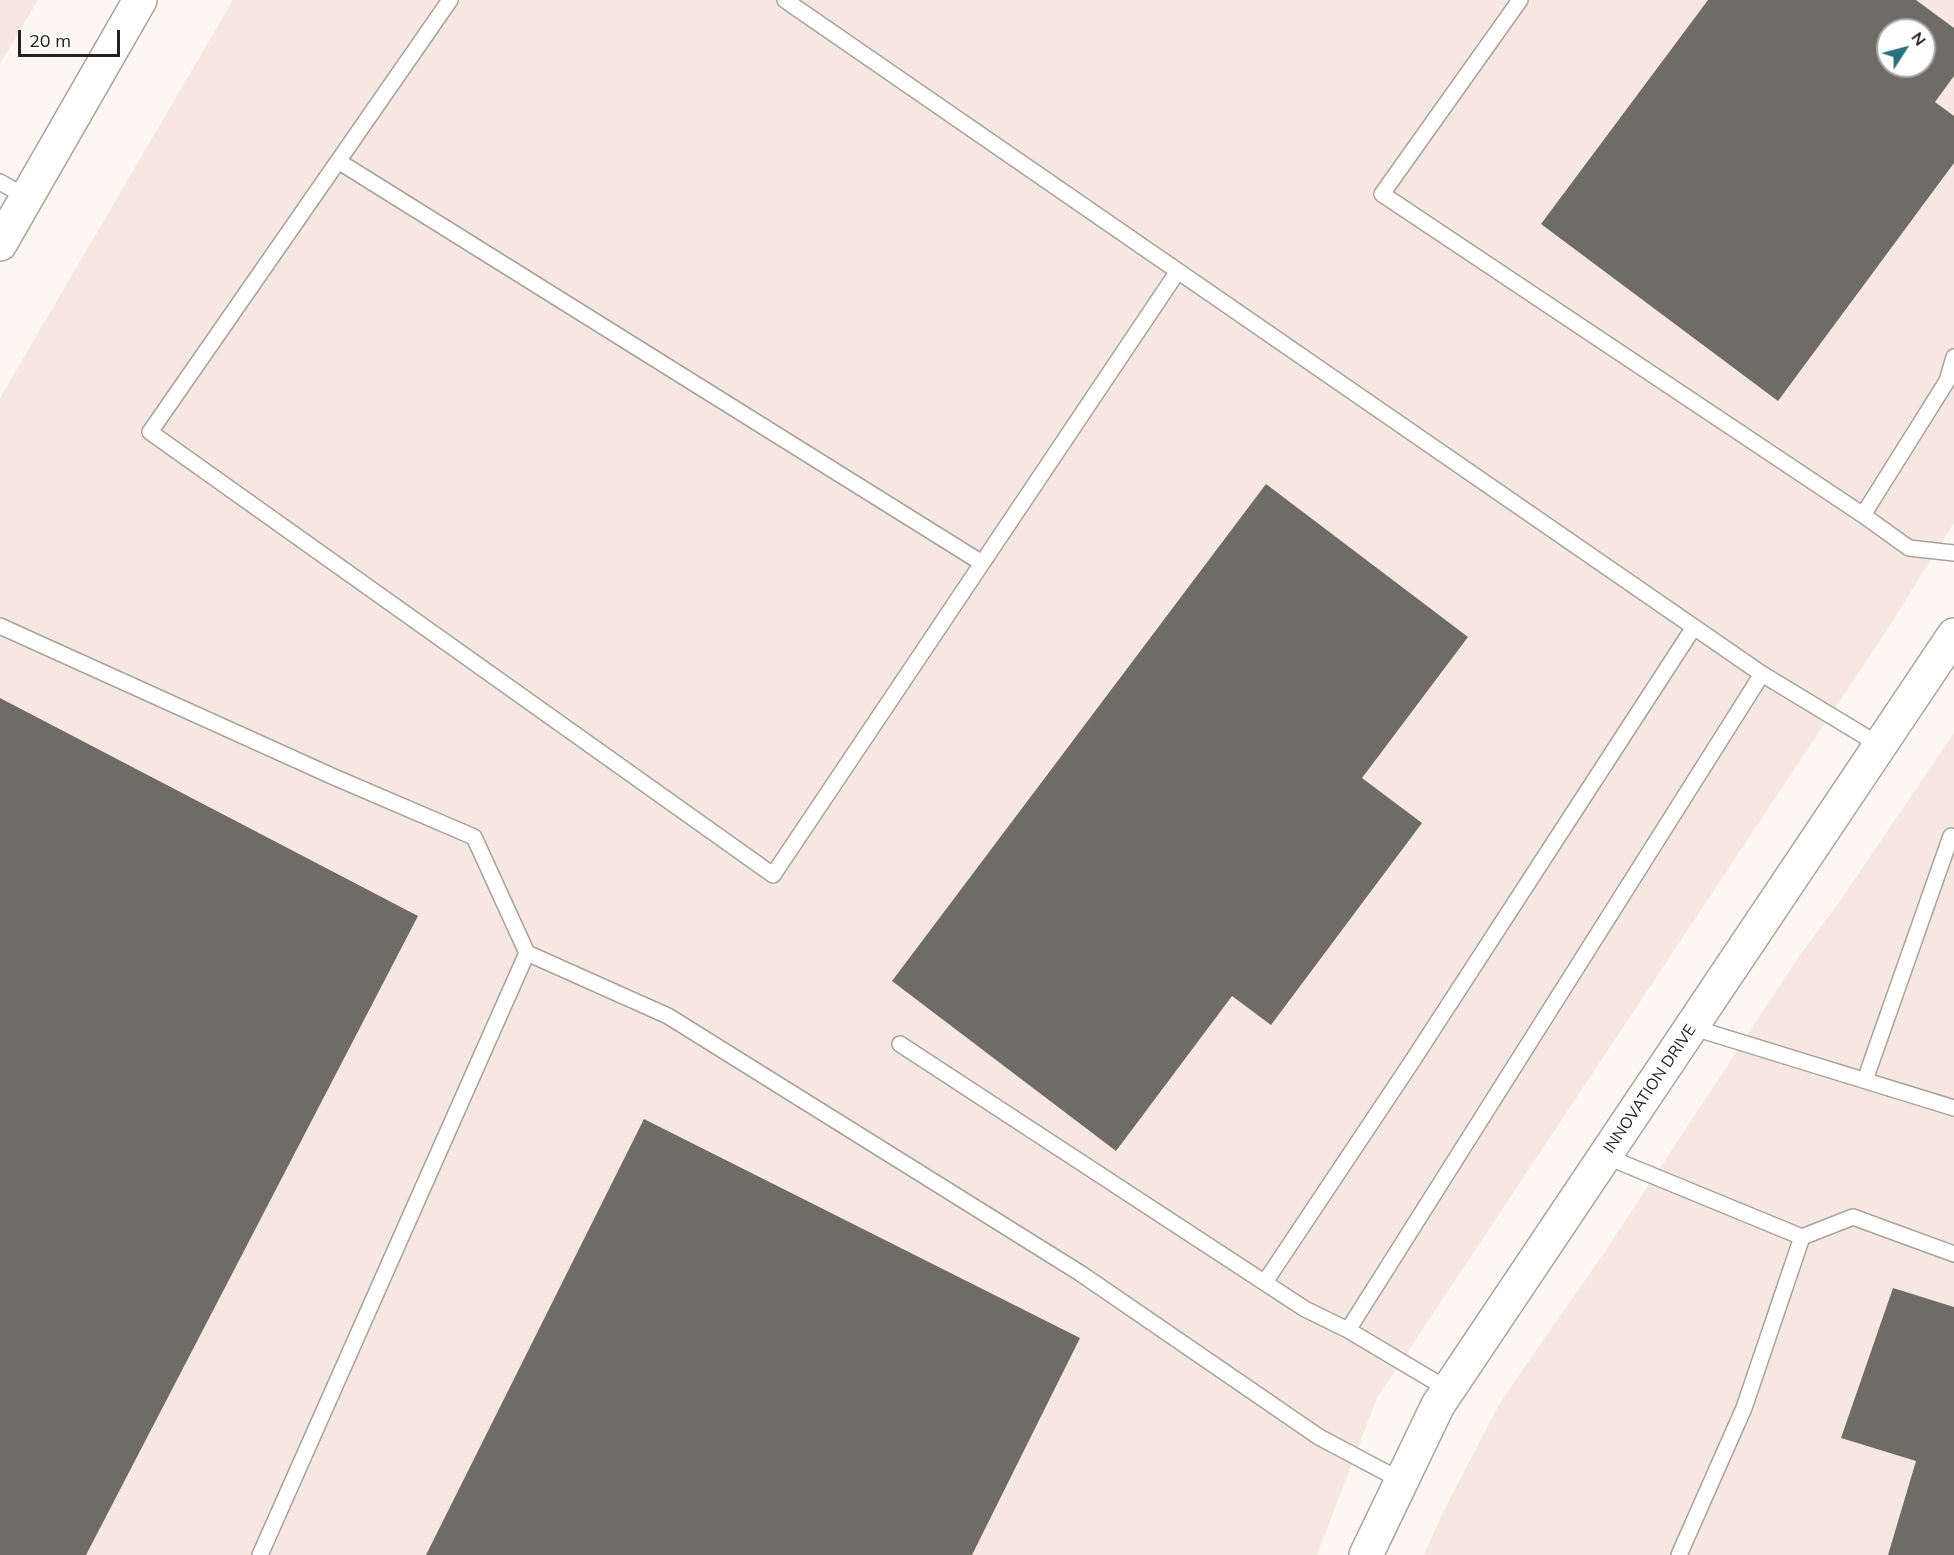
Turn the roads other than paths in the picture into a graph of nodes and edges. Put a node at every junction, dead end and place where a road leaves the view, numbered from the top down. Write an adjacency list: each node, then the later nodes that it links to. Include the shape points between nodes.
1 (140, 0): 7 (street)
2 (450, 0): 5 (lane)
3 (785, 0): 9 (lane)
4 (1520, 0): 11 (lane, via 1382,194)
5 (338, 161): 13 (lane); 13 (lane, via 150,432 773,875)
6 (0, 182): 7 (lane)
7 (28, 198): 8 (street)
8 (0, 244)
9 (1178, 271): 13 (lane); 15 (lane)
10 (1954, 357): 11 (lane, via 1947,381)
11 (1863, 515): 12 (lane, via 1909,548)
12 (1954, 553)
13 (982, 563)
14 (0, 626): 20 (lane, via 474,837)
15 (1694, 627): 17 (lane); 28 (lane)
16 (1954, 634): 18 (street, INNOVATION DRIVE)
17 (1762, 674): 18 (lane); 29 (lane)
18 (1881, 746): 21 (street, INNOVATION DRIVE)
19 (1951, 836): 23 (lane)
20 (526, 953): 31 (lane, via 668,1016 1080,1273 1319,1437); 32 (lane)
21 (1691, 1027): 23 (lane); 25 (street, INNOVATION DRIVE)
22 (900, 1044): 28 (lane)
23 (1864, 1080): 24 (lane)
24 (1954, 1108)
25 (1605, 1156): 26 (lane); 30 (street, INNOVATION DRIVE)
26 (1802, 1237): 27 (lane, via 1853,1217); 34 (lane, via 1744,1408)
27 (1954, 1254)
28 (1265, 1282): 29 (lane, via 1305,1309)
29 (1348, 1330): 30 (lane)
30 (1449, 1390): 31 (street, INNOVATION DRIVE)
31 (1401, 1481): 33 (street, INNOVATION DRIVE)
32 (260, 1555)
33 (1366, 1555)
34 (1679, 1555)

